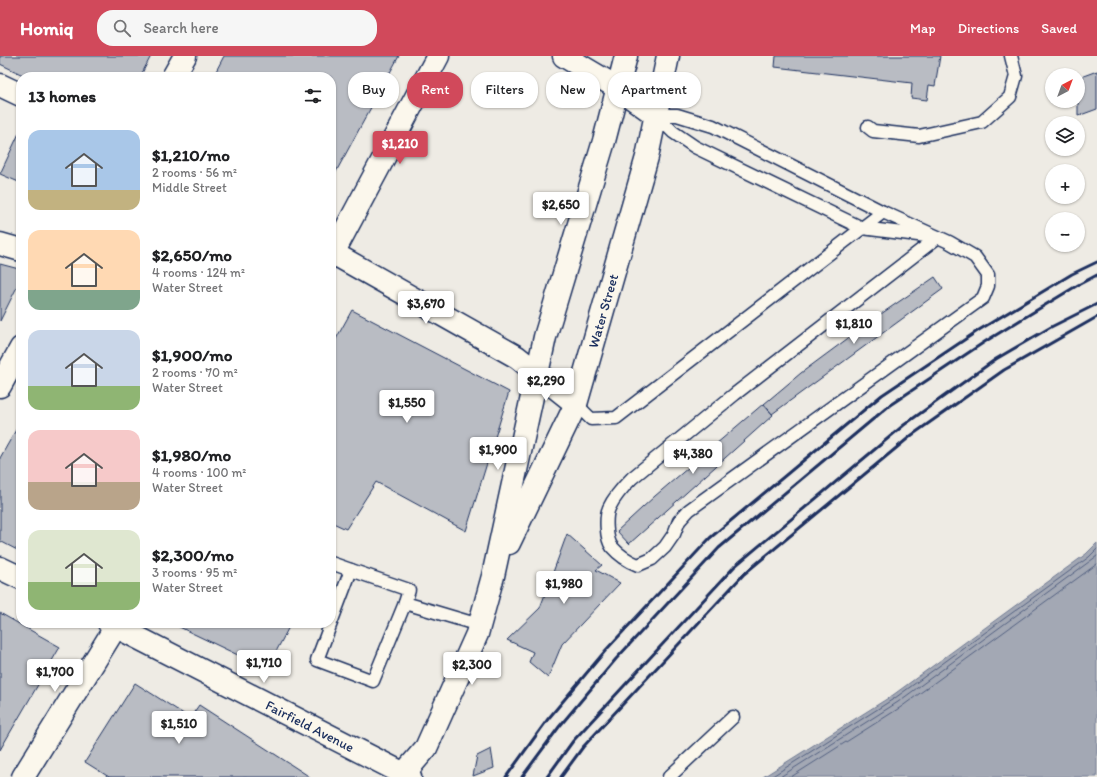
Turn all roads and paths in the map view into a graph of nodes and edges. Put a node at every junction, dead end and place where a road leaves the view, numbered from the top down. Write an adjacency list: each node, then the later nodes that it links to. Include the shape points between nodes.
1 (185, 56): 7 (main road)
2 (438, 56): 20 (main road)
3 (564, 56): 9 (main road)
4 (626, 56): 8 (main road, Water Street)
5 (668, 56): 14 (main road, Water Street)
6 (1011, 56): 15 (lane, via 1016,76 1010,97 982,122 919,136 873,131)
7 (176, 72)
8 (622, 72)
9 (608, 82)
10 (0, 86): 11 (main road)
11 (16, 93)
12 (613, 108): 24 (main road, Water Street, via 545,337)
13 (646, 108): 14 (main road)
14 (656, 115): 16 (lane, via 677,115 713,126); 17 (lane, via 678,136 695,147); 26 (main road, Water Street, via 647,157)
15 (868, 127)
16 (883, 212): 17 (lane); 18 (lane)
17 (862, 228): 18 (lane); 26 (lane, via 616,418 591,419)
18 (938, 237): 18 (lane, via 975,257 988,276 988,286 983,298 689,510 679,521 665,547 652,559 638,565 627,560 611,546 606,526 608,508 632,478 735,394)
19 (0, 244): 21 (main road)
20 (336, 247)
21 (16, 249)
22 (336, 256): 24 (main road, via 517,357)
23 (16, 357): 25 (main road)
24 (537, 373): 26 (main road); 31 (main road, Water Street)
25 (0, 386)
26 (576, 404): 31 (main road, Water Street)
27 (336, 565): 29 (lane)
28 (0, 568): 30 (main road)
29 (351, 570): 32 (lane, via 409,590); 33 (lane)
30 (16, 576)
31 (493, 576): 34 (main road, Water Street)
32 (405, 603): 34 (lane); 37 (lane, via 373,681 318,660)
33 (336, 611)
34 (479, 626): 39 (main road, Water Street, via 426,748)
35 (112, 628): 40 (main road)
36 (122, 628): 39 (main road, Fairfield Avenue)
37 (330, 628)
38 (733, 717): 41 (lane)
39 (405, 776)
40 (23, 777)
41 (669, 777)

